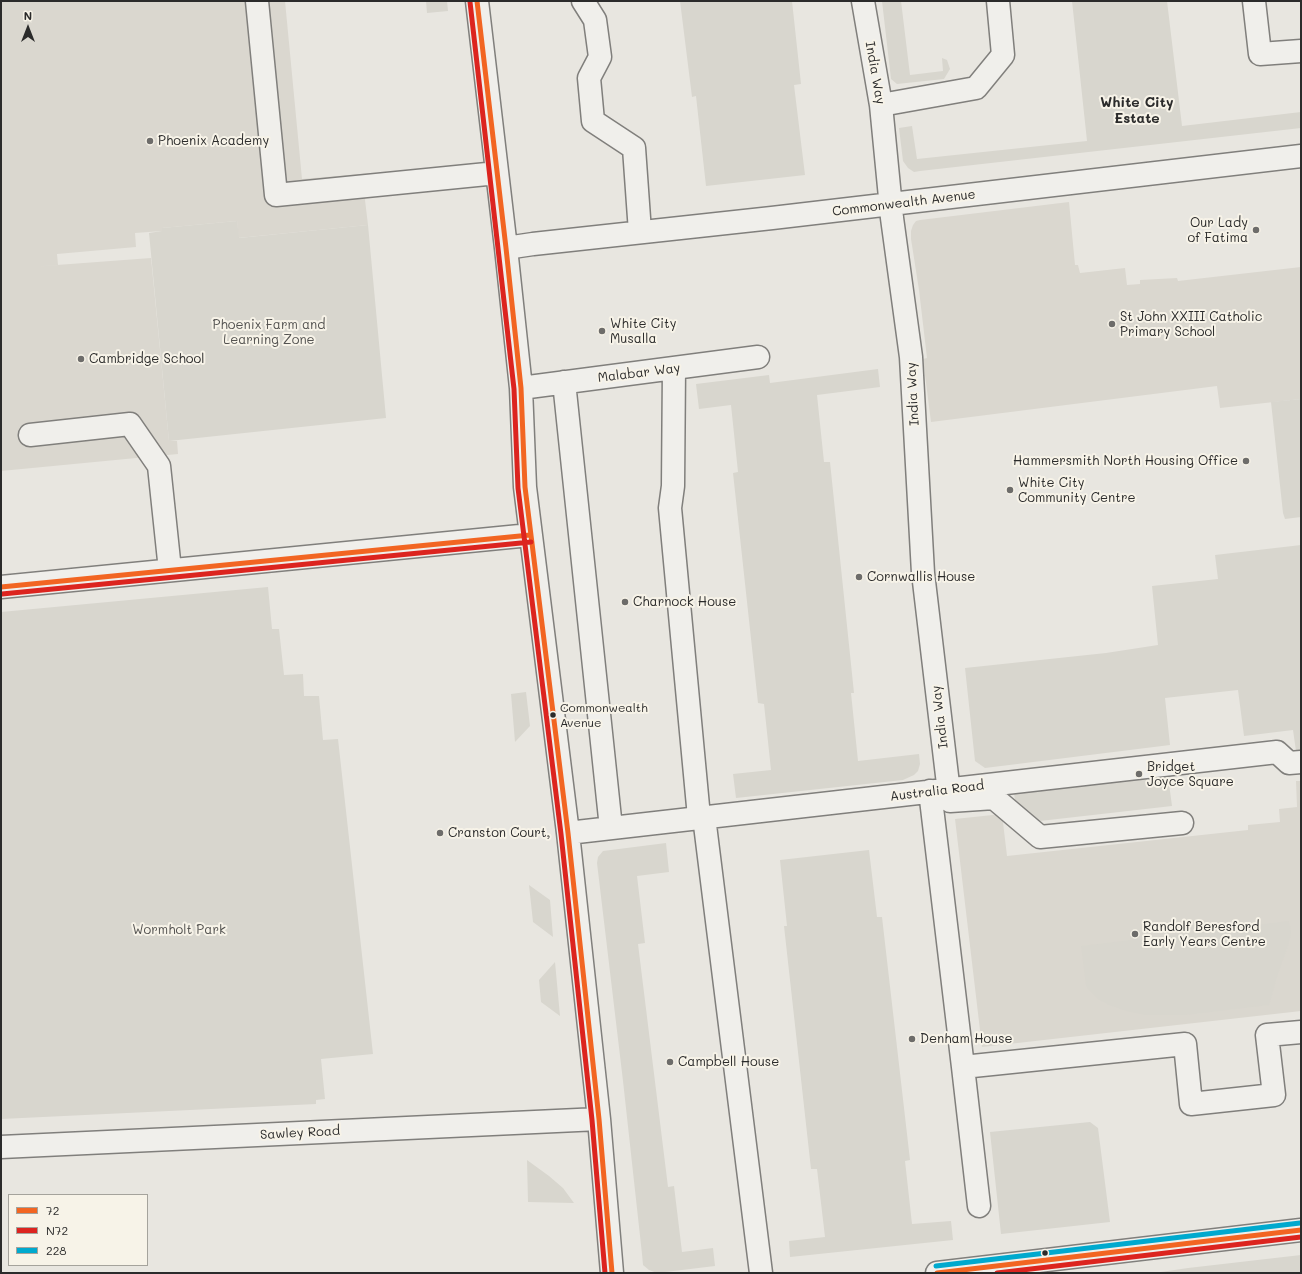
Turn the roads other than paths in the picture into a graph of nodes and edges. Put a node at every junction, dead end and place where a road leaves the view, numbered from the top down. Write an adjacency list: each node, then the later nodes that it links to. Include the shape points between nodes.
1 (257, 1): 10 (street, via 276,195)
2 (477, 1): 10 (street)
3 (583, 1): 12 (street, via 595,20 600,57 589,78 593,121 634,148)
4 (863, 1): 8 (street, India Way)
5 (998, 1): 8 (street, via 1003,56 976,88)
6 (1254, 1): 7 (street, via 1260,54)
7 (1301, 51)
8 (881, 105): 11 (street, India Way)
9 (1301, 156): 11 (street, Commonwealth Avenue)
10 (497, 173): 13 (street)
11 (891, 204): 12 (street, Commonwealth Avenue); 23 (street, India Way, via 911,357)
12 (640, 232): 13 (street, Commonwealth Avenue)
13 (506, 248): 17 (street)
14 (758, 357): 15 (street, Malabar Way)
15 (674, 368): 16 (street, Malabar Way); 24 (street, via 673,486 670,508)
16 (564, 382): 17 (street, Malabar Way); 26 (street)
17 (521, 388): 19 (street, via 525,487)
18 (30, 435): 20 (street, via 130,424 160,466)
19 (530, 535): 20 (street); 27 (street)
20 (170, 570): 21 (street)
21 (1, 587)
22 (1301, 762): 23 (street, Australia Road, via 1289,763 1277,752)
23 (939, 790): 24 (street, Australia Road); 25 (street, via 950,801 994,798 1040,837); 29 (street, India Way)
24 (702, 817): 26 (street, Australia Road); 35 (street)
25 (1182, 823)
26 (611, 828): 27 (street, Australia Road)
27 (568, 833): 30 (street)
28 (1301, 1032): 29 (street, via 1267,1035 1274,1095 1191,1104 1185,1044)
29 (963, 1067): 32 (street, India Way)
30 (599, 1119): 31 (street, Sawley Road); 34 (street)
31 (1, 1147)
32 (979, 1206)
33 (1301, 1230): 37 (street)
34 (612, 1273)
35 (761, 1273)
36 (937, 1273): 37 (street)
37 (941, 1273)

